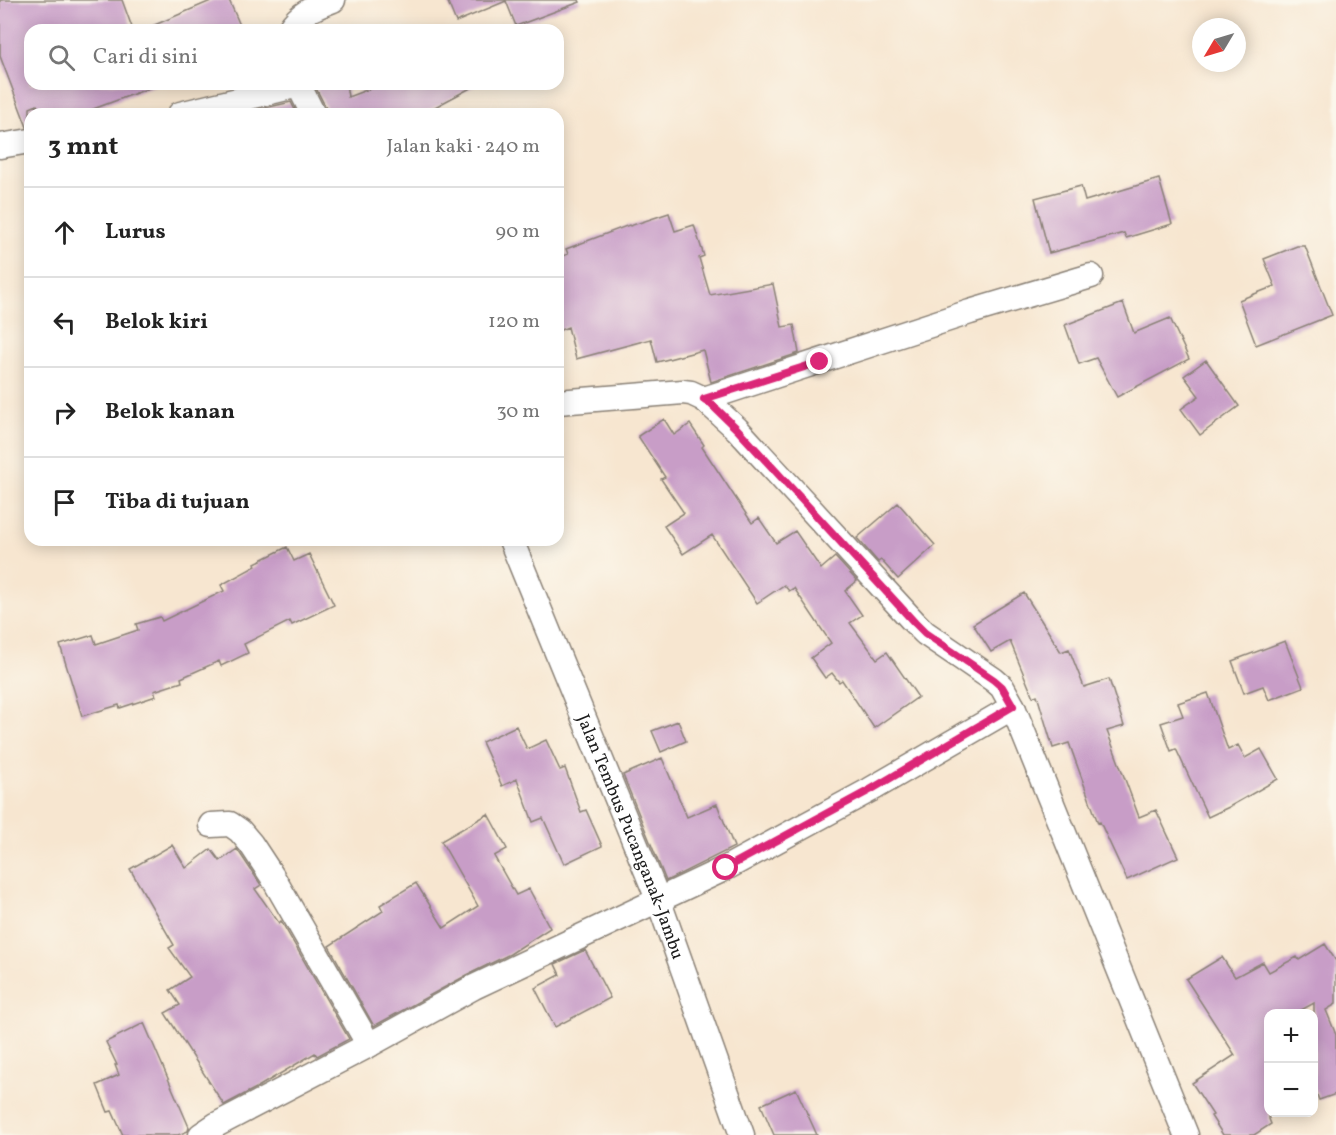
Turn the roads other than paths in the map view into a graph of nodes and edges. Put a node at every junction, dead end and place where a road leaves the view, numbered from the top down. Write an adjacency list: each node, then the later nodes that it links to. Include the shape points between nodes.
1 (333, 0): 2 (street, via 299,16)
2 (293, 24)
3 (278, 90): 5 (street)
4 (301, 90): 6 (street)
5 (204, 108)
6 (310, 108)
7 (24, 142): 8 (street)
8 (0, 146)
9 (1091, 276): 10 (street)
10 (704, 399): 11 (street, via 683,392); 13 (street, via 737,429 925,633 994,680)
11 (564, 402)
12 (513, 546): 15 (street, Jalan Tembus Pucanganak-Jambu)
13 (1013, 706): 15 (street, via 870,790 726,868); 19 (street)
14 (211, 825): 16 (street, via 230,824 251,844)
15 (658, 899): 16 (street, via 474,987); 18 (street, Jalan Tembus Pucanganak-Jambu)
16 (369, 1045): 17 (street)
17 (201, 1135)
18 (742, 1135)
19 (1186, 1135)

